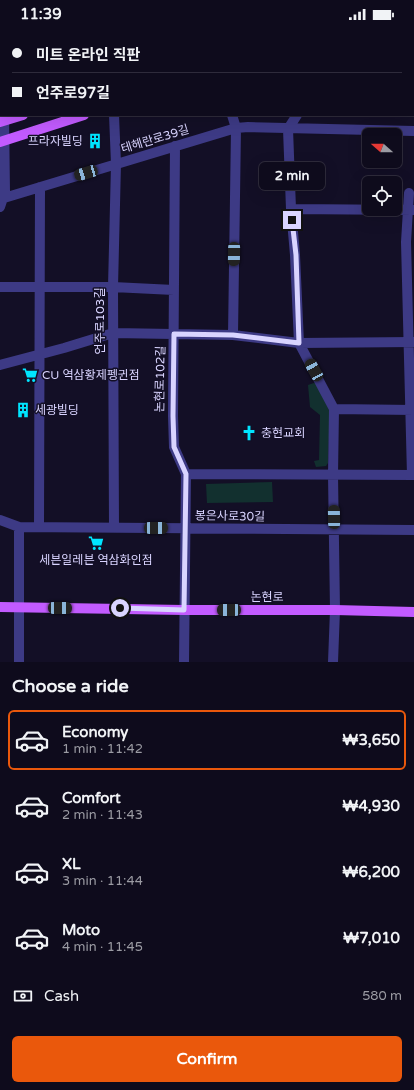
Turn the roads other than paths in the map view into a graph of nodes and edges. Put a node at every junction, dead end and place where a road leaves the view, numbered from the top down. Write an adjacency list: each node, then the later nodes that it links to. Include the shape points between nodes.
1 (18, 116): 6 (main road)
2 (81, 116): 10 (main road)
3 (114, 116): 12 (street, 언주로103길)
4 (232, 116): 7 (street)
5 (296, 116): 8 (street)
6 (3, 119): 10 (street)
7 (236, 128): 8 (street, 테헤란로39길); 11 (street, 테헤란로39길); 24 (street)
8 (288, 129): 9 (street, 테헤란로39길); 16 (street)
9 (414, 131)
10 (2, 141): 15 (street, via 5,192)
11 (175, 146): 12 (street, 테헤란로39길); 21 (street, 논현로102길)
12 (116, 164): 13 (street, 테헤란로39길); 20 (street, 언주로103길)
13 (40, 187): 15 (street, 테헤란로39길); 19 (street)
14 (410, 193): 17 (street)
15 (2, 203)
16 (291, 209): 17 (street); 26 (street, via 296,255)
17 (411, 210): 25 (street, via 406,242)
18 (0, 287): 19 (street)
19 (41, 287): 20 (street); 27 (street)
20 (113, 287): 21 (street); 22 (street, 언주로103길)
21 (174, 290): 23 (street, 논현로102길)
22 (113, 333): 23 (street); 27 (street); 37 (street, 언주로103길)
23 (174, 334): 24 (street); 31 (street, 논현로102길, via 174,447)
24 (233, 335): 26 (street)
25 (411, 342): 26 (street); 30 (street)
26 (299, 343): 29 (street)
27 (41, 354): 28 (street); 36 (street)
28 (0, 365)
29 (334, 409): 30 (street); 32 (street)
30 (412, 410): 33 (street)
31 (186, 474): 32 (street); 38 (street, 논현로102길)
32 (333, 475): 33 (street); 39 (street)
33 (413, 475)
34 (0, 520): 35 (street, 봉은사로30길)
35 (19, 527): 36 (street, 봉은사로30길); 42 (street)
36 (39, 527): 37 (street, 봉은사로30길)
37 (114, 528): 38 (street, 봉은사로30길)
38 (184, 528): 39 (street, 봉은사로30길); 43 (street, 논현로102길)
39 (334, 530): 40 (street, 봉은사로30길); 44 (street)
40 (414, 530)
41 (0, 607): 42 (main road, 논현로)
42 (18, 607): 43 (main road, 논현로); 46 (street)
43 (184, 610): 44 (main road, 논현로); 47 (street, 논현로102길)
44 (335, 610): 45 (main road, 논현로); 48 (street)
45 (414, 612)
46 (18, 662)
47 (184, 662)
48 (333, 662)

